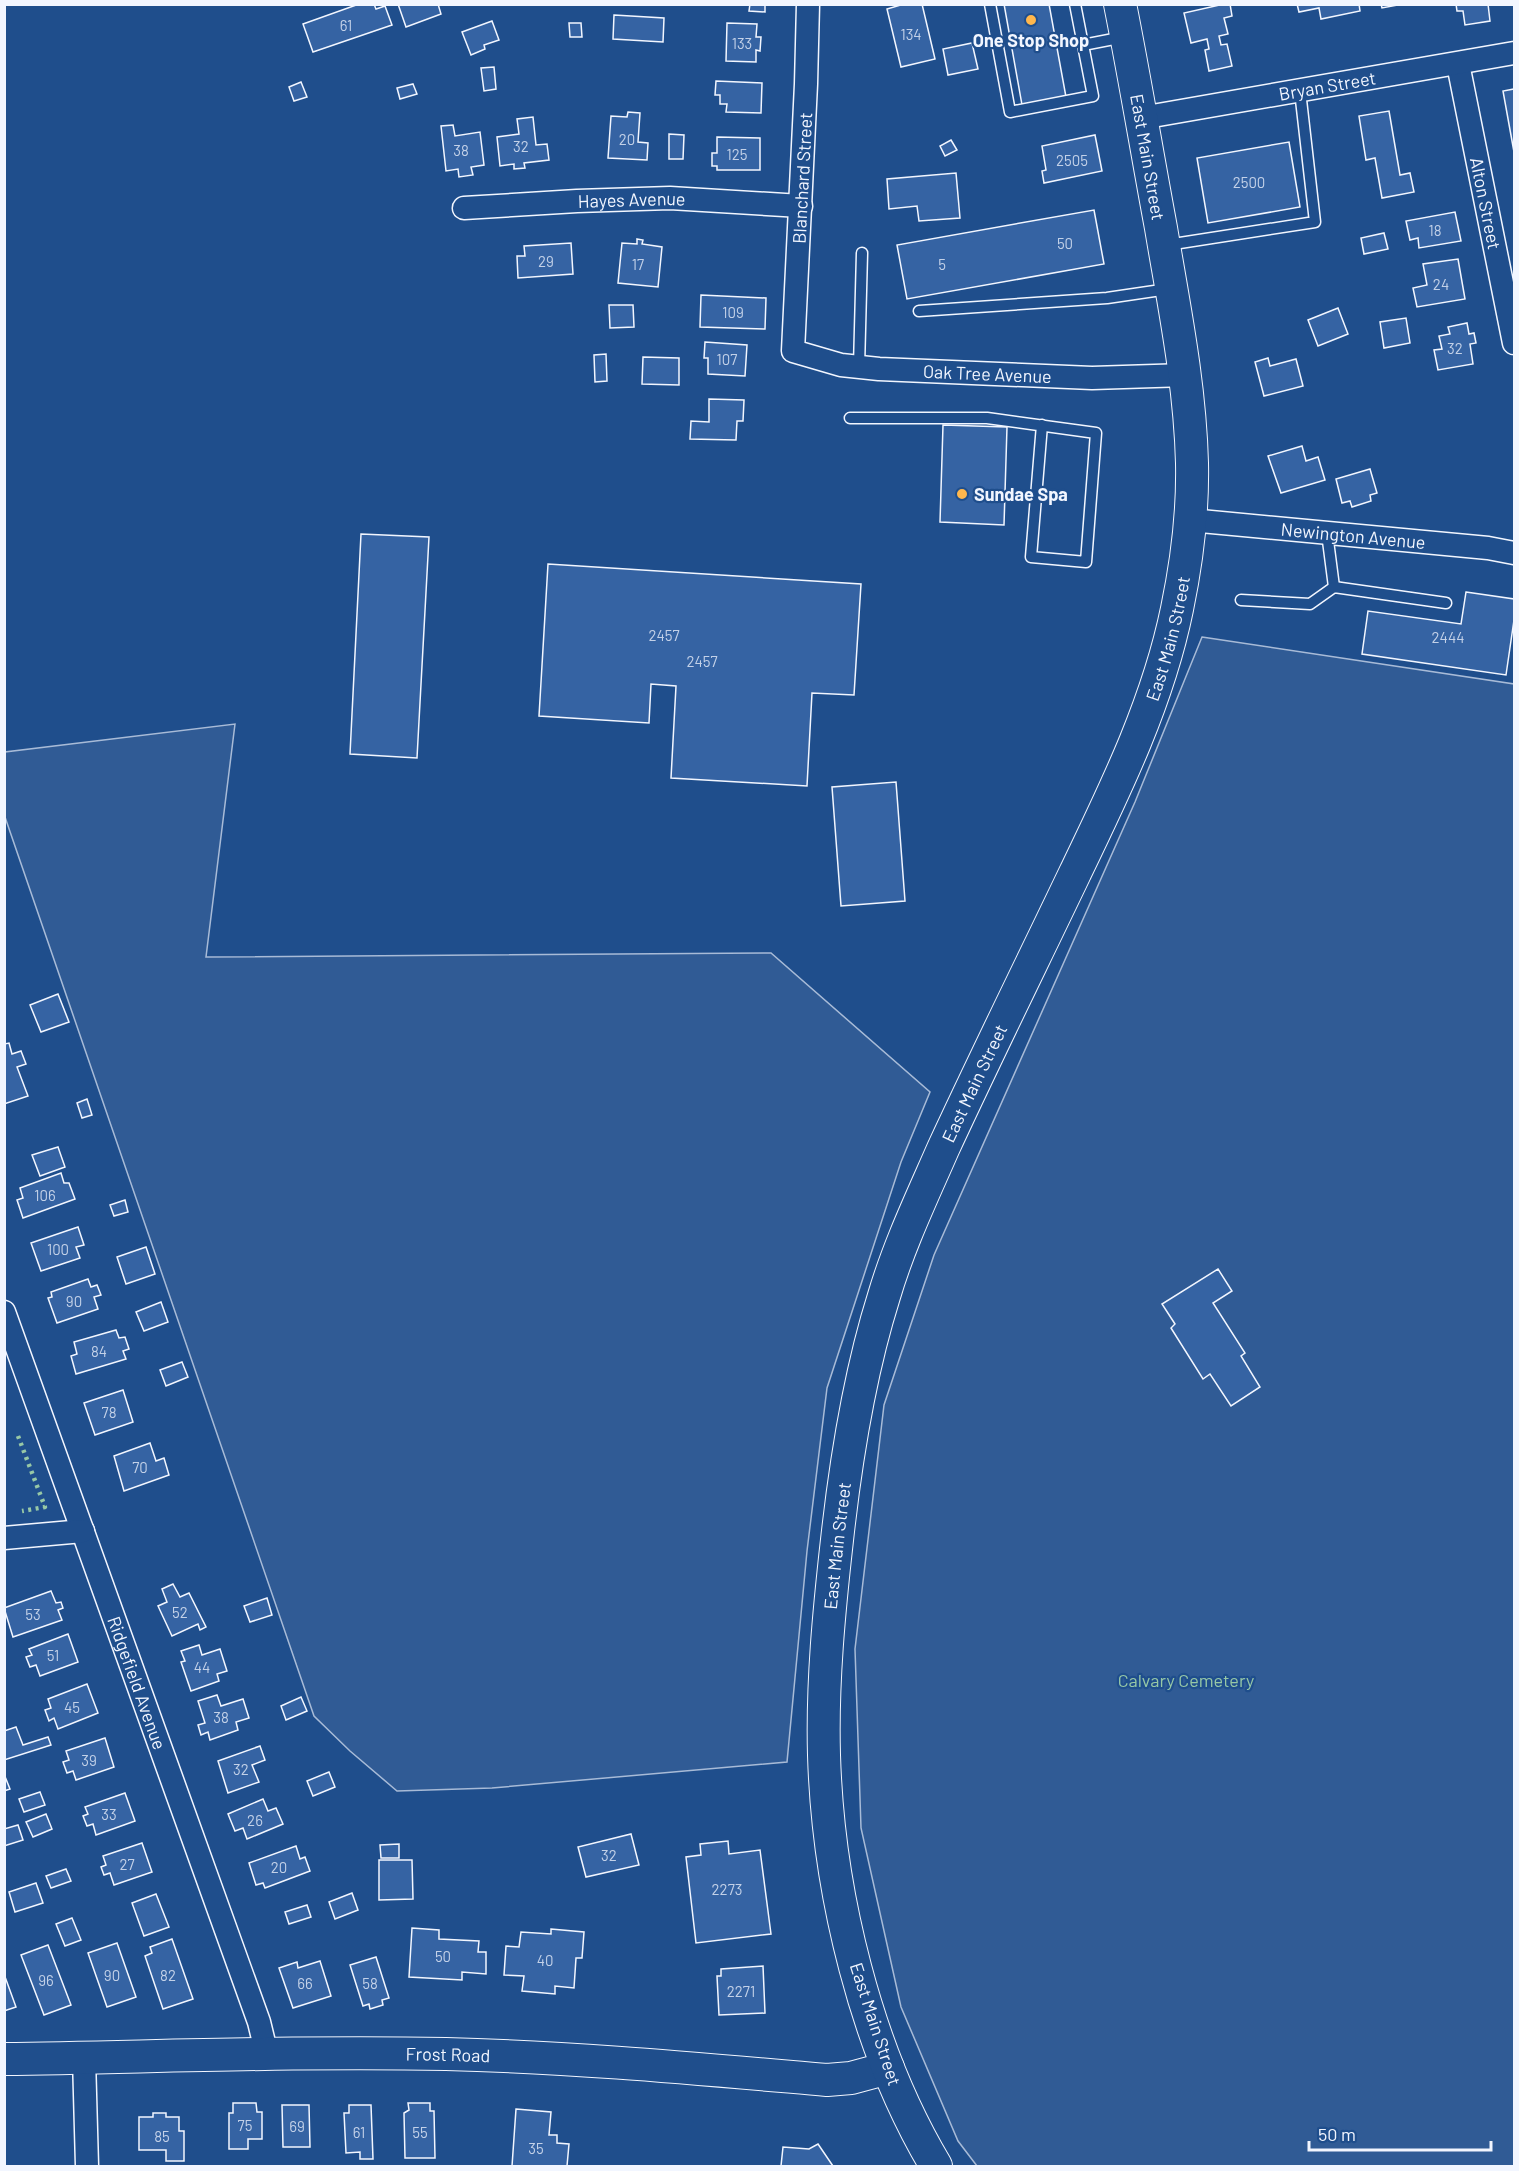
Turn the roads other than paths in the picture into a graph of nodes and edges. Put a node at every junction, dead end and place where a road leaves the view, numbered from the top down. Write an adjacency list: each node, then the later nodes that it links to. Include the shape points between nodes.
1 (808, 4): 11 (street, Blanchard Street)
2 (990, 4): 6 (lane, via 1010,112 1094,96)
3 (1075, 4): 6 (lane)
4 (1120, 4): 5 (main road, East Main Street)
5 (1126, 36): 6 (lane); 10 (main road, East Main Street)
6 (1083, 45)
7 (1515, 53): 8 (street, Bryan Street)
8 (1458, 64): 9 (street, Bryan Street); 17 (street, Alton Street)
9 (1300, 91): 10 (street, Bryan Street); 13 (lane, via 1315,222)
10 (1141, 118): 13 (main road, East Main Street)
11 (801, 206): 12 (street, Hayes Avenue, via 670,198); 18 (street, Blanchard Street)
12 (464, 208)
13 (1164, 245): 15 (main road, East Main Street)
14 (862, 253): 19 (lane)
15 (1172, 288): 16 (lane, via 1107,298); 20 (main road, East Main Street)
16 (919, 311)
17 (1515, 343)
18 (793, 351): 19 (street, Oak Tree Avenue)
19 (859, 367): 20 (street, Oak Tree Avenue, via 1092,378)
20 (1186, 375): 23 (main road, East Main Street, via 1192,468)
21 (850, 418): 22 (lane, via 987,418)
22 (1042, 425): 22 (lane, via 1031,557 1086,562 1096,433)
23 (1190, 520): 24 (street, Newington Avenue); 35 (main road, East Main Street, via 1176,618 1149,708 1121,776 915,1212 884,1294 856,1409 832,1589 825,1770 830,1832 845,1921)
24 (1327, 532): 25 (street, Newington Avenue); 26 (lane)
25 (1515, 553)
26 (1334, 587): 27 (lane, via 1310,604); 28 (lane)
27 (1241, 600)
28 (1446, 603)
29 (4, 1312): 30 (street, Ridgefield Avenue)
30 (83, 1531): 31 (street); 32 (street, Ridgefield Avenue, via 259,2022)
31 (4, 1538)
32 (267, 2055): 33 (main road, Frost Road); 35 (main road, Frost Road, via 513,2056 827,2080)
33 (84, 2058): 34 (main road, Frost Road); 36 (street)
34 (4, 2059)
35 (888, 2068): 37 (main road, East Main Street, via 909,2118)
36 (87, 2166)
37 (936, 2166)

